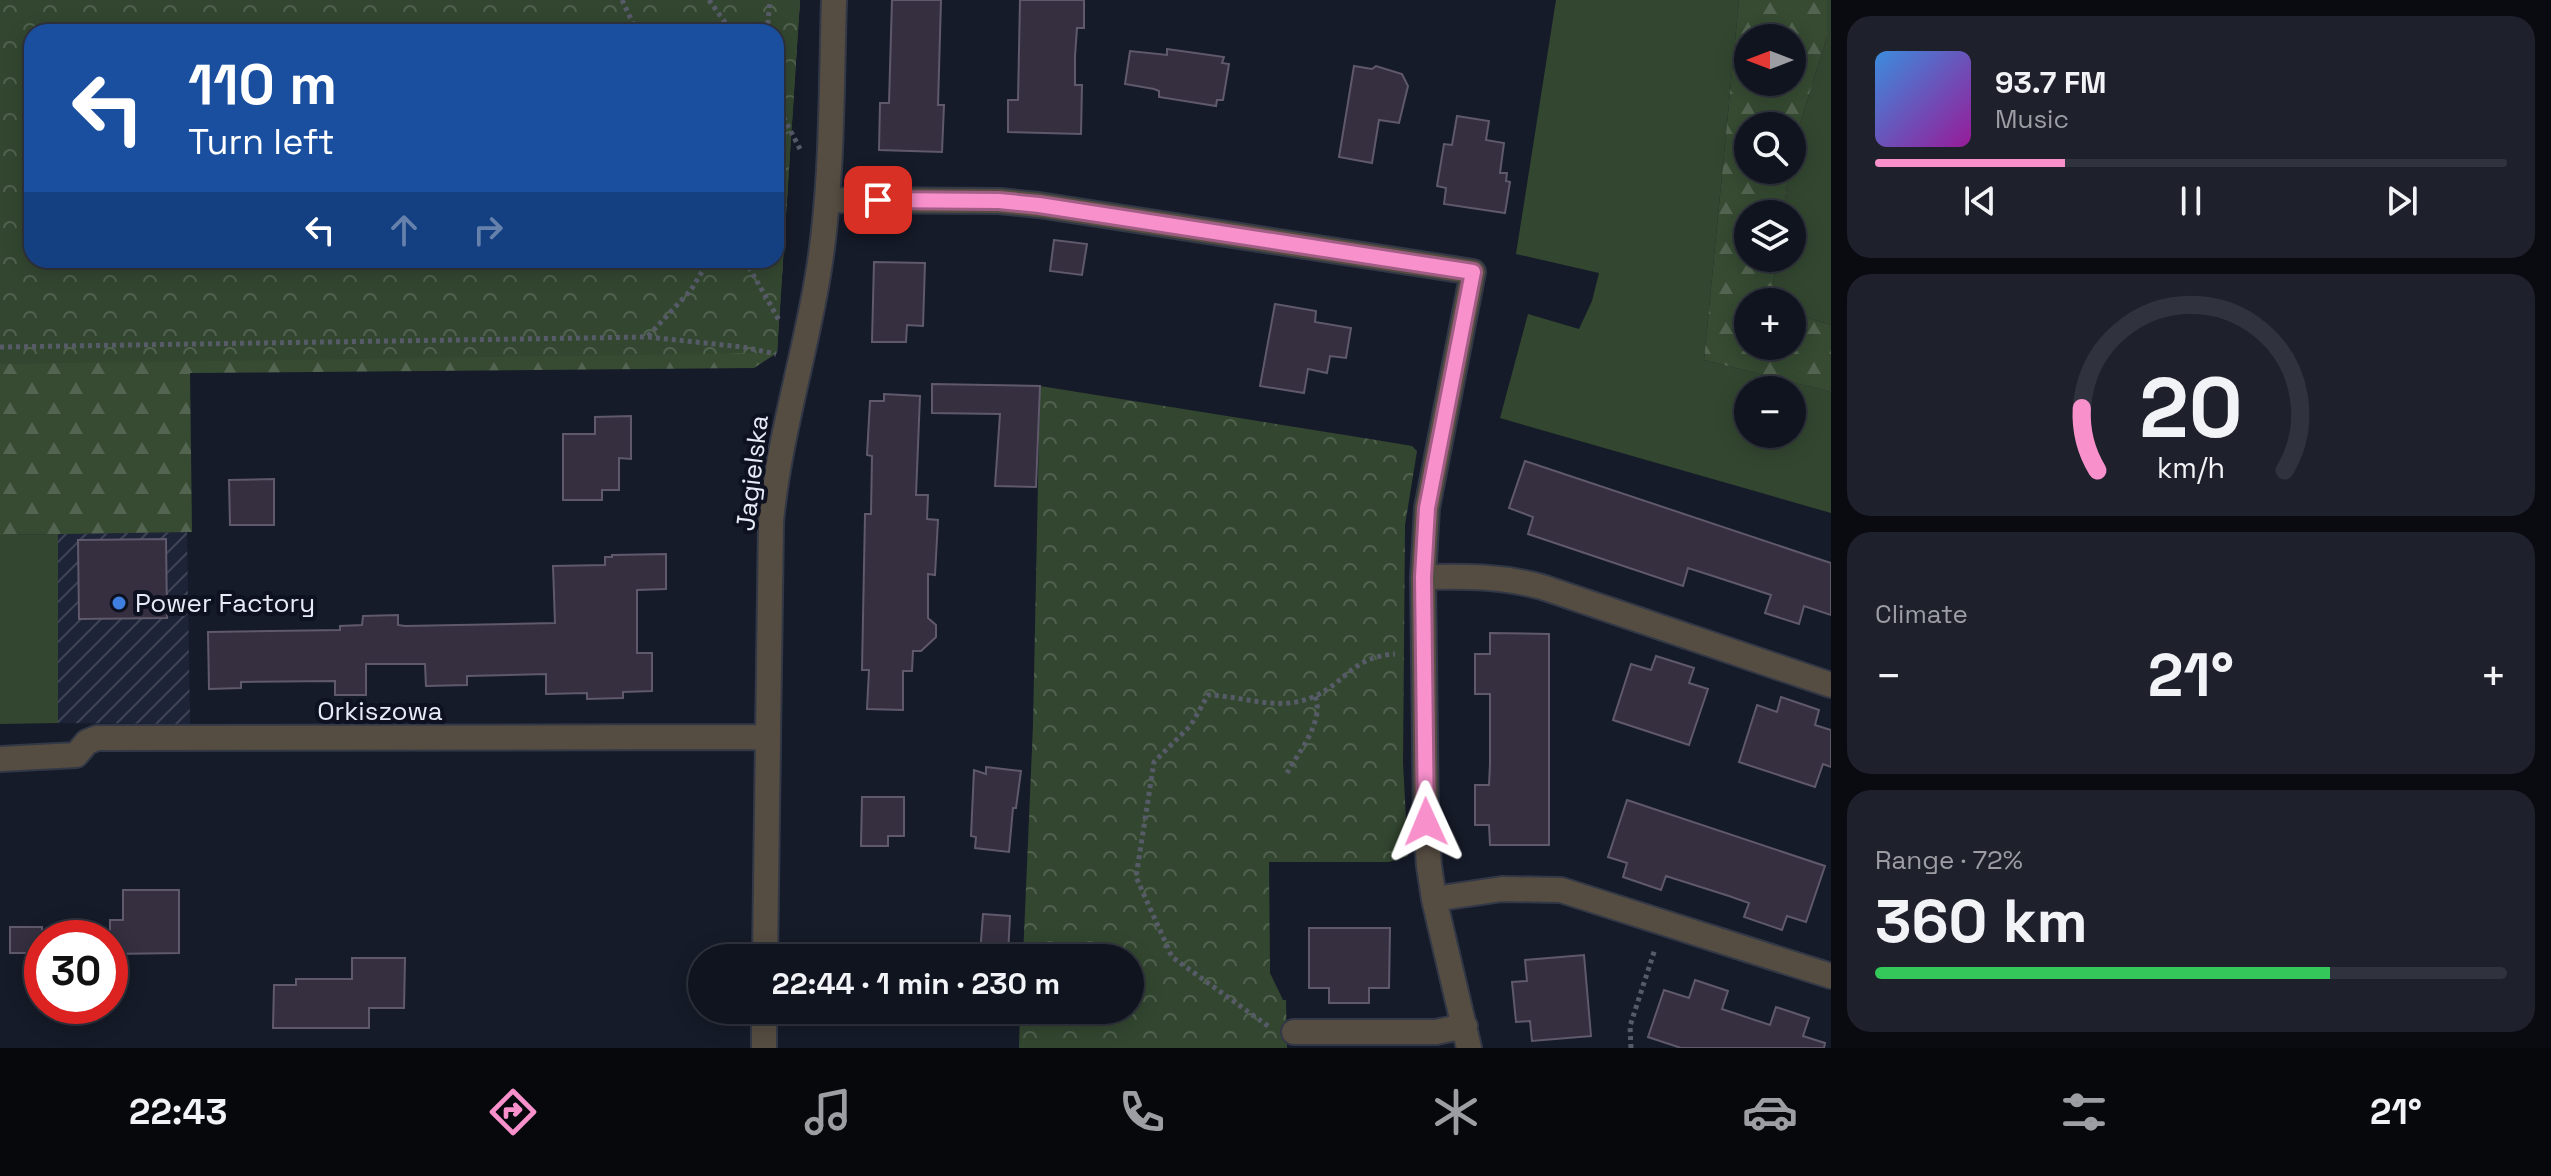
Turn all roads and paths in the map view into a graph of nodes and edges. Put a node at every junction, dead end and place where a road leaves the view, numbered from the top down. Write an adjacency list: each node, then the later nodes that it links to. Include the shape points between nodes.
1 (622, 0): 5 (path)
2 (709, 0): 6 (path)
3 (770, 0): 7 (path)
4 (834, 0): 8 (street, Jagielska)
5 (633, 24)
6 (726, 24)
7 (768, 24)
8 (827, 200): 13 (street, Jagielska); 14 (street, via 1039,205 1473,272 1427,508)
9 (704, 268): 11 (path)
10 (749, 268): 13 (path)
11 (648, 337): 12 (path); 13 (path, via 743,347)
12 (0, 347)
13 (800, 360): 18 (street, Jagielska, via 771,521)
14 (1423, 577): 15 (street); 16 (street, via 1513,579)
15 (1424, 655): 17 (path, via 1374,657); 21 (street, via 1426,822)
16 (1831, 685)
17 (1315, 696): 20 (path, via 1316,717); 26 (path, via 1277,704 1208,695 1191,725 1154,762 1136,877 1172,957 1258,1021)
18 (767, 737): 19 (street, Orkiszowa, via 97,738 76,755); 23 (street, Jagielska)
19 (0, 759)
20 (1287, 773)
21 (1434, 899): 22 (street, via 1502,889 1561,890); 27 (street)
22 (1664, 920): 24 (street); 29 (path, via 1630,1026)
23 (765, 944)
24 (1831, 976)
25 (764, 1024): 28 (street)
26 (1294, 1032): 27 (street, via 1436,1032)
27 (1467, 1037)
28 (764, 1048)
29 (1631, 1048)

